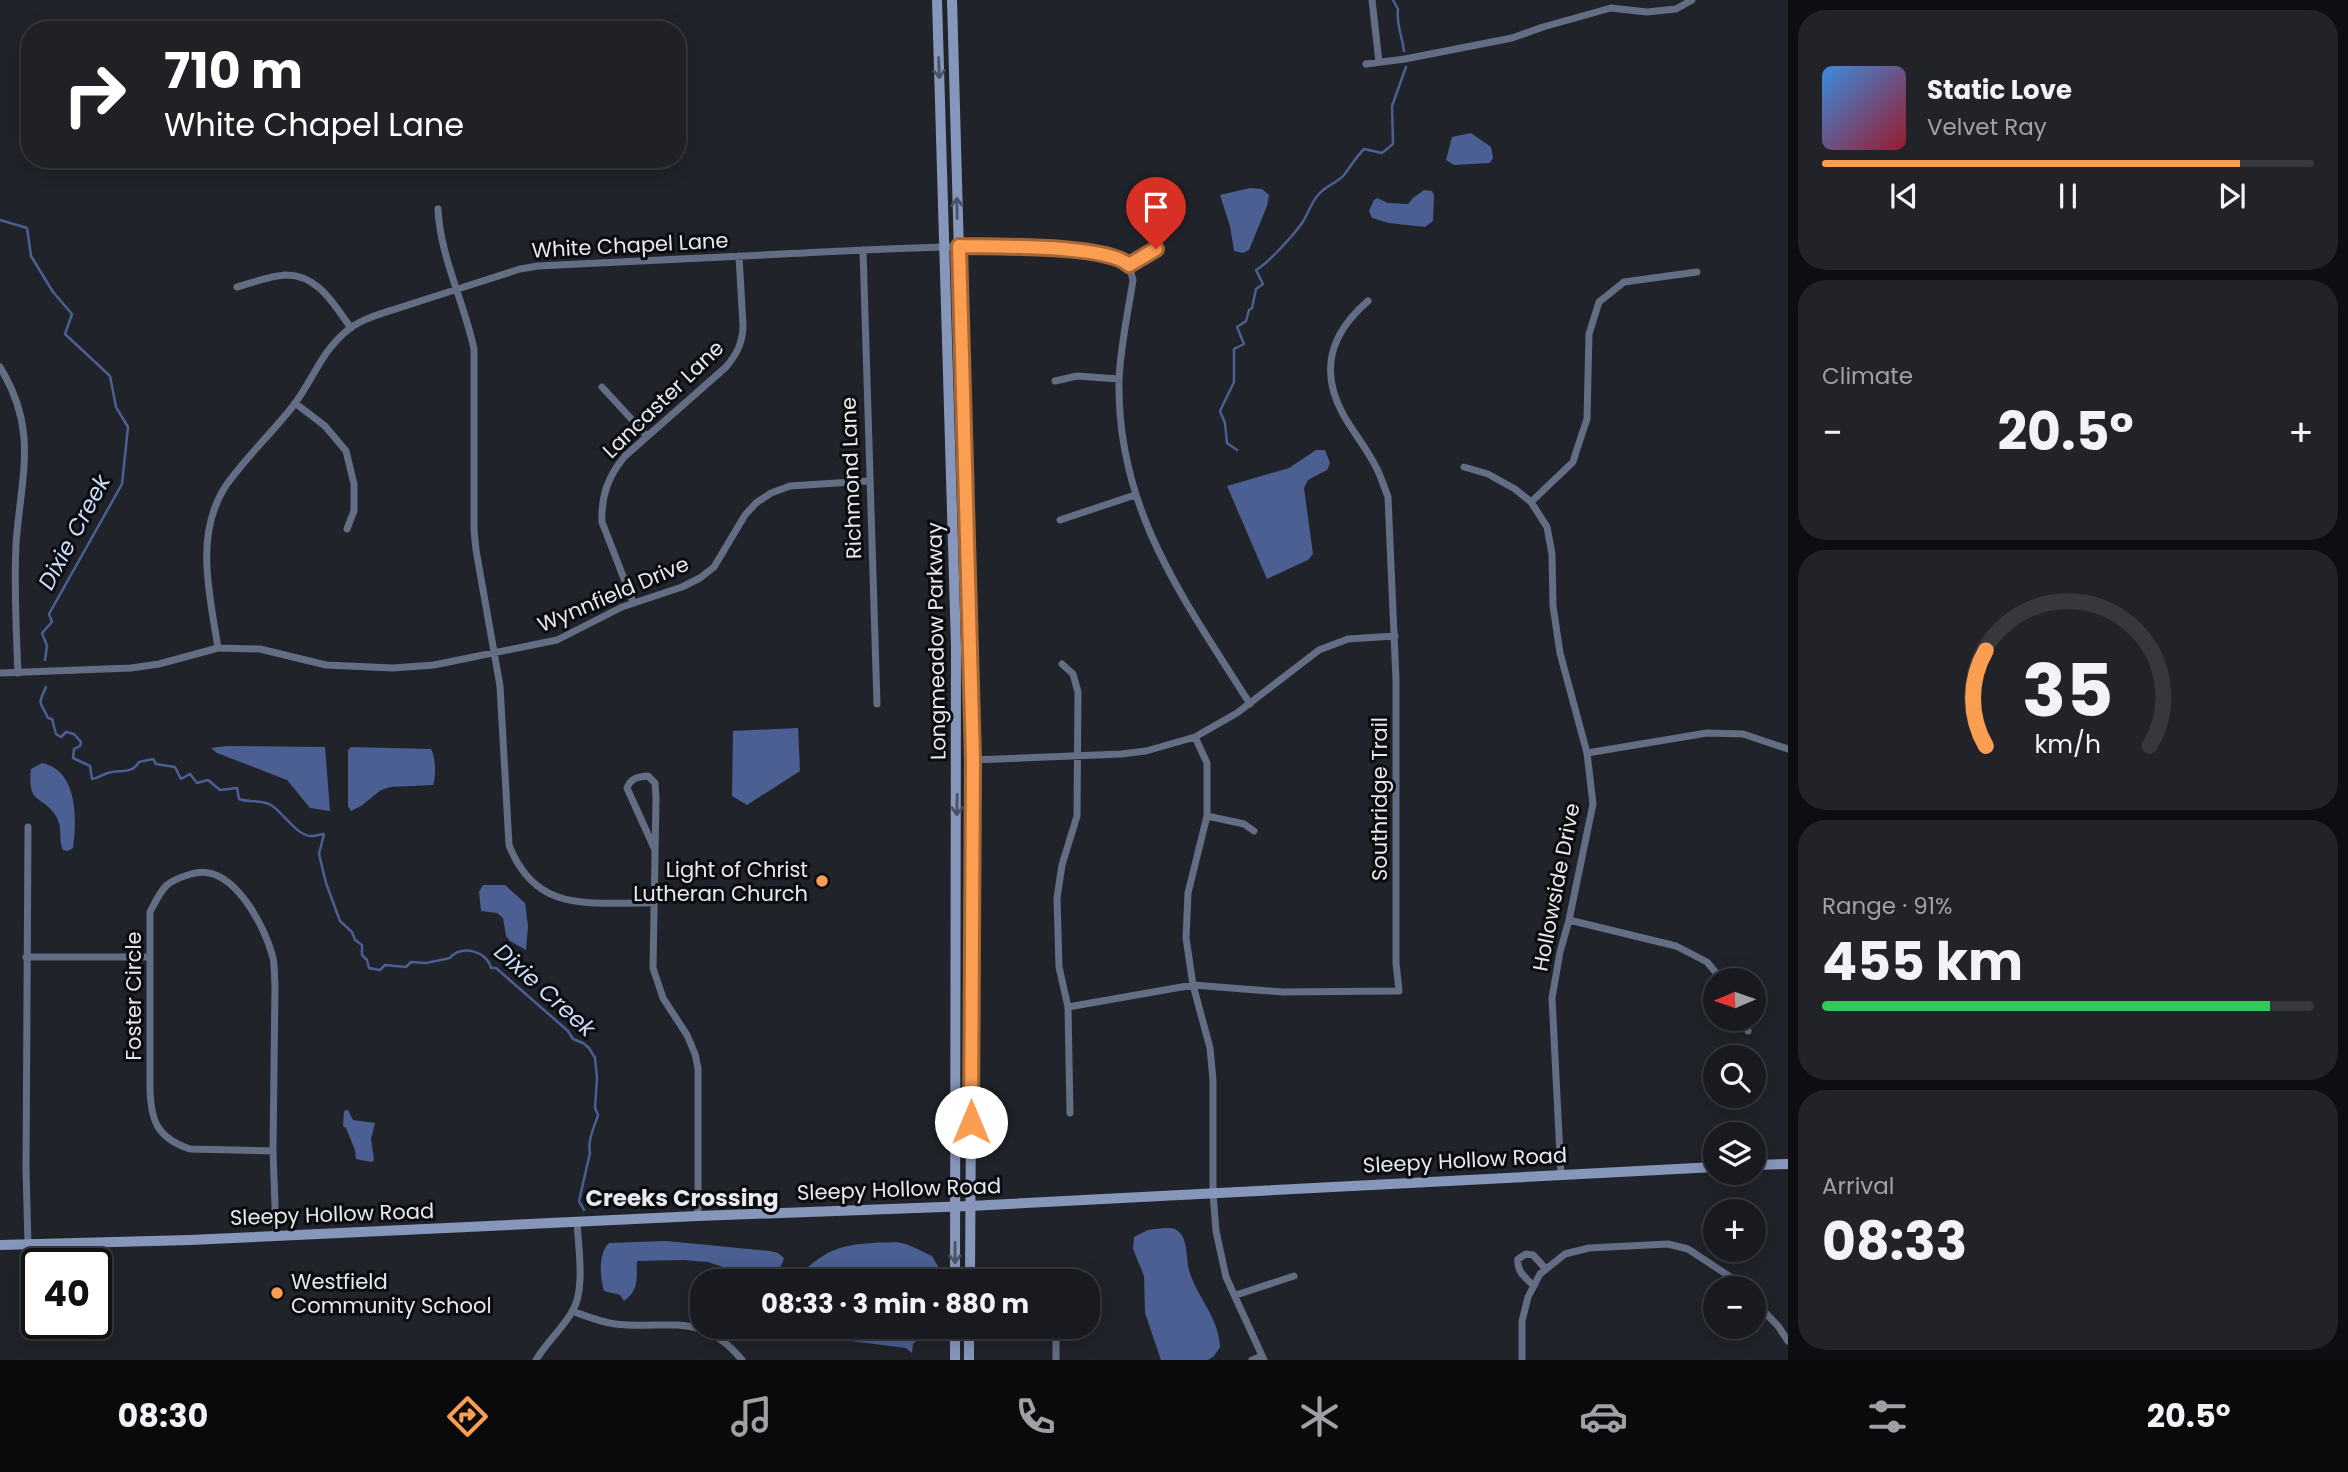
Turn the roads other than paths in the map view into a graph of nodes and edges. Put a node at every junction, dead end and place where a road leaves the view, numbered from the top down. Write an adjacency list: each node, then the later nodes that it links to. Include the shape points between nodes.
1 (937, 0): 8 (street, Longmeadow Parkway, one-way to 8)
2 (952, 0): 9 (street, Longmeadow Parkway, one-way to 2)
3 (1372, 0): 5 (street)
4 (1692, 0): 5 (street, via 1675,9 1647,12 1611,8 1512,38)
5 (1378, 62): 6 (street)
6 (1366, 64)
7 (438, 209): 16 (street, via 441,240)
8 (945, 246): 9 (street, White Chapel Lane); 11 (street, White Chapel Lane); 63 (street, Longmeadow Parkway, one-way to 63, via 957,648)
9 (959, 246): 13 (street, White Chapel Lane, via 1089,253); 44 (street, Longmeadow Parkway)
10 (1156, 249): 13 (street)
11 (863, 250): 12 (street, White Chapel Lane); 26 (street, Richmond Lane)
12 (739, 256): 16 (street, White Chapel Lane, via 538,266); 24 (street, Lancaster Lane, via 743,325 739,349 726,367)
13 (1129, 265): 20 (street, via 1133,280)
14 (1697, 272): 28 (street, via 1623,282 1599,302 1589,334 1587,419 1573,462)
15 (237, 286): 18 (street, via 283,275 302,278 321,288)
16 (458, 289): 18 (street, White Chapel Lane); 34 (street, via 474,349 474,530)
17 (1368, 301): 32 (street, Southridge Trail, via 1350,317 1330,362 1333,389 1343,414 1378,470 1388,497)
18 (351, 328): 23 (street, White Chapel Lane, via 322,357)
19 (0, 367): 37 (street, via 11,386 25,435 15,574)
20 (1119, 379): 21 (street, via 1077,376); 27 (street, via 1123,442)
21 (1055, 381)
22 (602, 387): 24 (street)
23 (295, 404): 30 (street, via 326,426 346,450 354,484 354,511); 33 (street, White Chapel Lane, via 225,488 211,522 207,574)
24 (647, 436): 31 (street, Lancaster Lane, via 613,470 602,509 607,537)
25 (1464, 467): 28 (street, via 1501,480)
26 (868, 481): 31 (street, Wynnfield Drive, via 790,486 771,493 745,515 707,573 682,587); 38 (street, Richmond Lane)
27 (1135, 495): 29 (street); 39 (street, via 1170,577)
28 (1531, 502): 42 (street, Hollowside Drive, via 1547,527 1560,653)
29 (1060, 520)
30 (347, 529)
31 (633, 602): 34 (street, Wynnfield Drive, via 557,640)
32 (1395, 636): 39 (street, via 1356,638 1327,647); 54 (street, Southridge Trail, via 1399,991 1283,992)
33 (218, 648): 34 (street, Wynnfield Drive, via 260,649 326,666 360,668 434,666); 37 (street, Wynnfield Drive, via 131,668)
34 (495, 654): 49 (street, via 507,828 520,869 554,897)
35 (1062, 664): 43 (street, via 1073,674 1078,692)
36 (0, 673): 37 (street, Wynnfield Drive)
37 (18, 673)
38 (877, 704)
39 (1250, 704): 40 (street)
40 (1195, 737): 43 (street, via 1146,751); 45 (street, via 1207,763)
41 (1788, 749): 42 (street, via 1743,734 1707,733)
42 (1587, 753): 50 (street, Hollowside Drive, via 1593,804)
43 (1079, 756): 44 (street); 55 (street, via 1077,816 1057,898 1059,967)
44 (973, 760): 64 (street, Longmeadow Parkway)
45 (1207, 816): 47 (street, via 1244,824); 54 (street, via 1187,903)
46 (28, 827): 51 (street)
47 (1254, 831)
48 (655, 850): 48 (street, via 655,783 648,776 637,776 627,788); 49 (street)
49 (653, 903): 65 (street, via 656,981 687,1035 698,1068)
50 (1569, 920): 53 (street, via 1676,946); 61 (street, Hollowside Drive, via 1552,998)
51 (26, 957): 52 (street); 68 (street)
52 (149, 957): 57 (street, Foster Circle, via 150,1097 155,1123 164,1136 190,1149); 57 (street, Foster Circle, via 150,912 162,887 170,882 197,872 216,873 247,901 273,958)
53 (1712, 968)
54 (1193, 985): 55 (street, Southridge Trail); 62 (street, via 1210,1048)
55 (1068, 1007): 56 (street)
56 (1070, 1113)
57 (273, 1151): 67 (street, Foster Circle)
58 (1788, 1164): 59 (street)
59 (1766, 1165)
60 (1703, 1168): 61 (street, Sleepy Hollow Road)
61 (1561, 1175): 62 (street, Sleepy Hollow Road)
62 (1213, 1193): 64 (street, Sleepy Hollow Road); 76 (street, via 1226,1277)
63 (956, 1206): 64 (street, Sleepy Hollow Road); 65 (street, Sleepy Hollow Road); 70 (street, Longmeadow Parkway, one-way to 70)
64 (970, 1206): 71 (street, Longmeadow Parkway)
65 (698, 1216): 66 (street, Sleepy Hollow Road)
66 (577, 1221): 67 (street, Sleepy Hollow Road); 77 (street, via 579,1286)
67 (276, 1234): 68 (street, Sleepy Hollow Road)
68 (28, 1244): 69 (street, Sleepy Hollow Road)
69 (0, 1245)
70 (955, 1269)
71 (970, 1269)
72 (1546, 1269): 74 (street, via 1565,1254 1589,1248 1668,1244 1688,1248); 75 (street); 75 (street, via 1533,1255 1518,1259 1521,1272)
73 (1294, 1276): 76 (street)
74 (1729, 1276)
75 (1534, 1286): 90 (street, via 1522,1321)
76 (1236, 1295): 83 (street)
77 (572, 1311): 84 (street); 85 (street, via 617,1324 695,1327 711,1332)
78 (1766, 1314): 82 (street)
79 (955, 1339): 86 (street)
80 (969, 1339): 87 (street)
81 (1056, 1339): 88 (street)
82 (1788, 1341)
83 (1263, 1358): 89 (street)
84 (536, 1360)
85 (742, 1360)
86 (955, 1360)
87 (969, 1360)
88 (1056, 1360)
89 (1252, 1360)
90 (1522, 1360)

